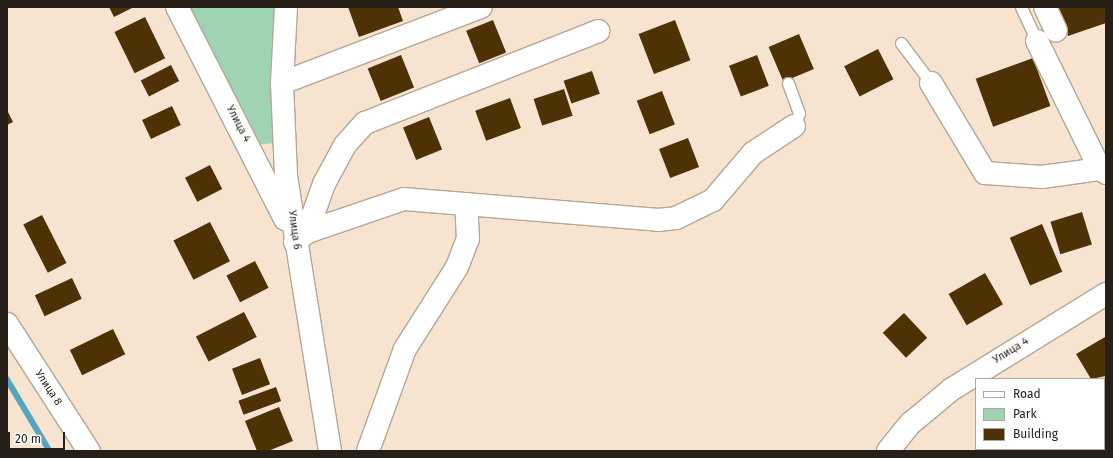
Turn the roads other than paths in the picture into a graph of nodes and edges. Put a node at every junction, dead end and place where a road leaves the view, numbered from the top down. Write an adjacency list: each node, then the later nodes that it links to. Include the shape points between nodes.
1 (177, 7): 15 (street, Улица 4, via 270,184)
2 (286, 7): 9 (street, Улица 6)
3 (481, 7): 9 (street)
4 (1021, 7): 7 (lane)
5 (1045, 7): 7 (street)
6 (598, 31): 15 (street, via 365,123 345,146 324,184)
7 (1047, 36): 13 (street)
8 (901, 43): 11 (lane)
9 (282, 83): 15 (street, Улица 6, via 286,176)
10 (788, 83): 12 (lane, via 799,112)
11 (931, 83): 13 (street, via 985,173 1042,177)
12 (794, 126): 14 (street, via 753,153 713,200 676,218 658,220)
13 (1103, 171)
14 (466, 204): 15 (street, via 404,199); 20 (street, via 468,239 457,267 406,349)
15 (301, 237): 19 (street, Улица 6)
16 (1106, 294): 21 (street, Улица 4, via 952,389 911,423)
17 (7, 324): 18 (street, Улица 8)
18 (89, 451)
19 (330, 451)
20 (368, 451)
21 (888, 451)

